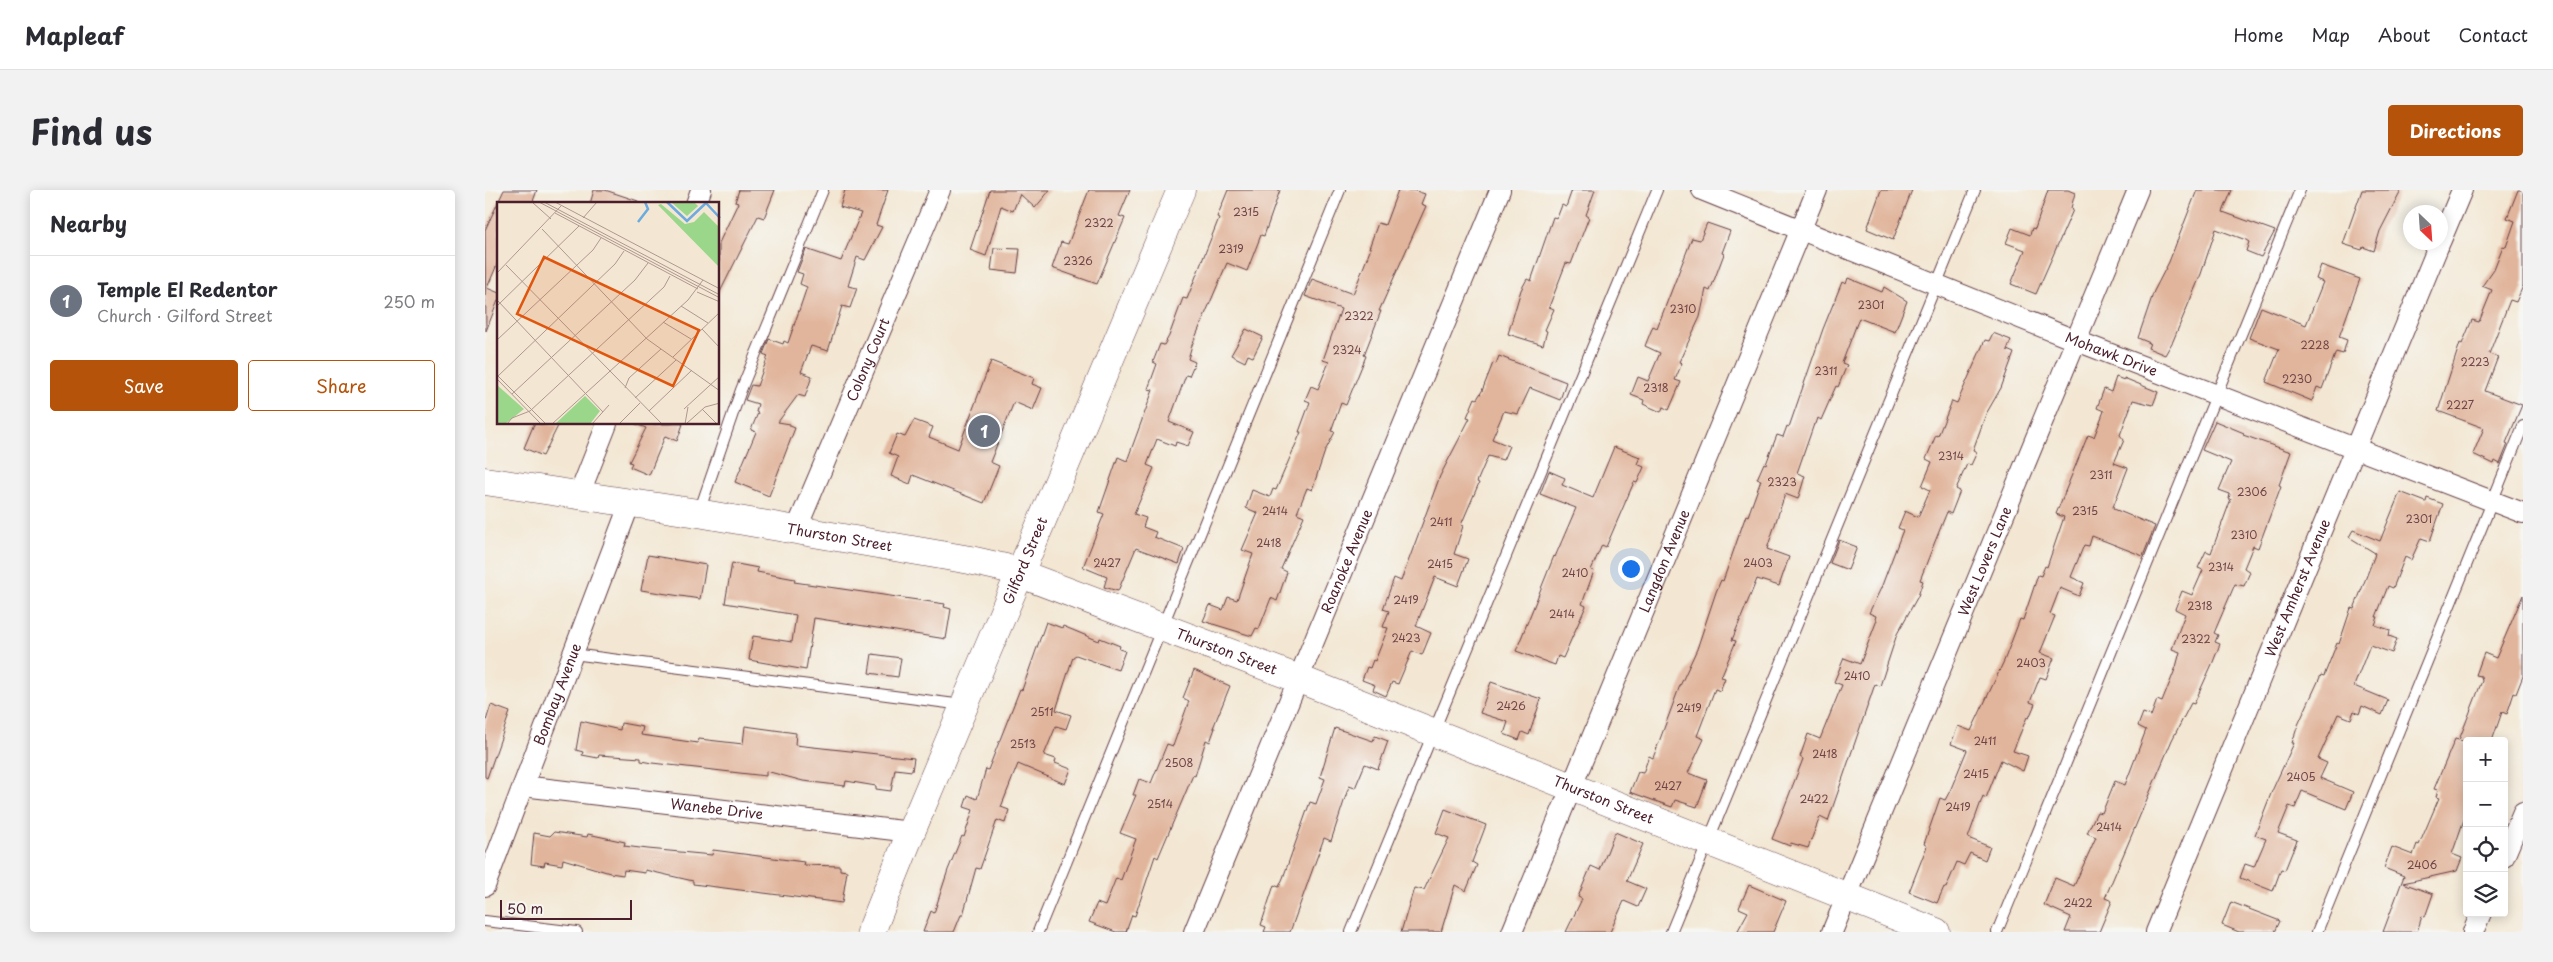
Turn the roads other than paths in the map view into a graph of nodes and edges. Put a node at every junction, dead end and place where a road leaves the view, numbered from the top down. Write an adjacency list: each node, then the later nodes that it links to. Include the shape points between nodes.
1 (701, 190): 14 (street)
2 (823, 190): 29 (lane, via 741,390)
3 (940, 190): 30 (street, Colony Court)
4 (1181, 190): 31 (street, Gilford Street)
5 (1340, 190): 32 (lane)
6 (1500, 190): 34 (street, Roanoke Avenue)
7 (1657, 190): 36 (lane)
8 (1702, 190): 16 (street, Mohawk Drive)
9 (1817, 190): 16 (street, Langdon Avenue)
10 (1975, 190): 18 (lane)
11 (2138, 190): 19 (street, West Lovers Lane)
12 (2301, 190): 20 (lane)
13 (2461, 190): 15 (street, West Amherst Avenue)
14 (697, 202)
15 (2448, 222)
16 (1801, 229): 18 (street, Mohawk Drive); 38 (street, Langdon Avenue)
17 (2436, 250): 23 (street, West Amherst Avenue)
18 (1936, 284): 19 (street, Mohawk Drive); 41 (lane)
19 (2077, 341): 20 (street, Mohawk Drive); 44 (street, West Lovers Lane)
20 (2218, 395): 23 (street, Mohawk Drive); 56 (lane)
21 (607, 425): 25 (street)
22 (2523, 426): 26 (lane)
23 (2354, 447): 26 (street, Mohawk Drive); 57 (street, West Amherst Avenue)
24 (485, 481): 25 (street, Thurston Street)
25 (579, 495): 27 (street, Thurston Street)
26 (2493, 501): 28 (street, Mohawk Drive); 58 (lane)
27 (630, 503): 29 (street, Thurston Street); 33 (street, Bombay Avenue)
28 (2523, 513)
29 (698, 514): 30 (street, Thurston Street)
30 (796, 530): 31 (street, Thurston Street, via 970,560)
31 (1021, 573): 32 (street, Thurston Street); 35 (street, Gilford Street)
32 (1161, 628): 34 (street, Thurston Street); 49 (lane)
33 (573, 654): 35 (lane); 37 (street, Bombay Avenue)
34 (1299, 679): 36 (street, Thurston Street); 50 (street, Roanoke Avenue)
35 (965, 705): 40 (street, Gilford Street)
36 (1433, 733): 38 (street, Thurston Street); 51 (lane)
37 (523, 786): 40 (street, Wanebe Drive); 43 (street, Bombay Avenue)
38 (1572, 788): 41 (street, Thurston Street); 52 (street, Langdon Avenue)
39 (2523, 812): 42 (street)
40 (911, 832): 48 (street, Gilford Street)
41 (1708, 842): 44 (street, Thurston Street); 53 (lane)
42 (2508, 848)
43 (485, 886)
44 (1847, 897): 54 (street, West Lovers Lane); 55 (street, Thurston Street)
45 (2479, 917): 59 (street)
46 (485, 921): 47 (lane)
47 (577, 932)
48 (871, 932)
49 (1037, 932)
50 (1194, 932)
51 (1351, 932)
52 (1512, 932)
53 (1671, 932)
54 (1832, 932)
55 (1936, 932)
56 (1997, 932)
57 (2156, 932)
58 (2317, 932)
59 (2473, 932)

